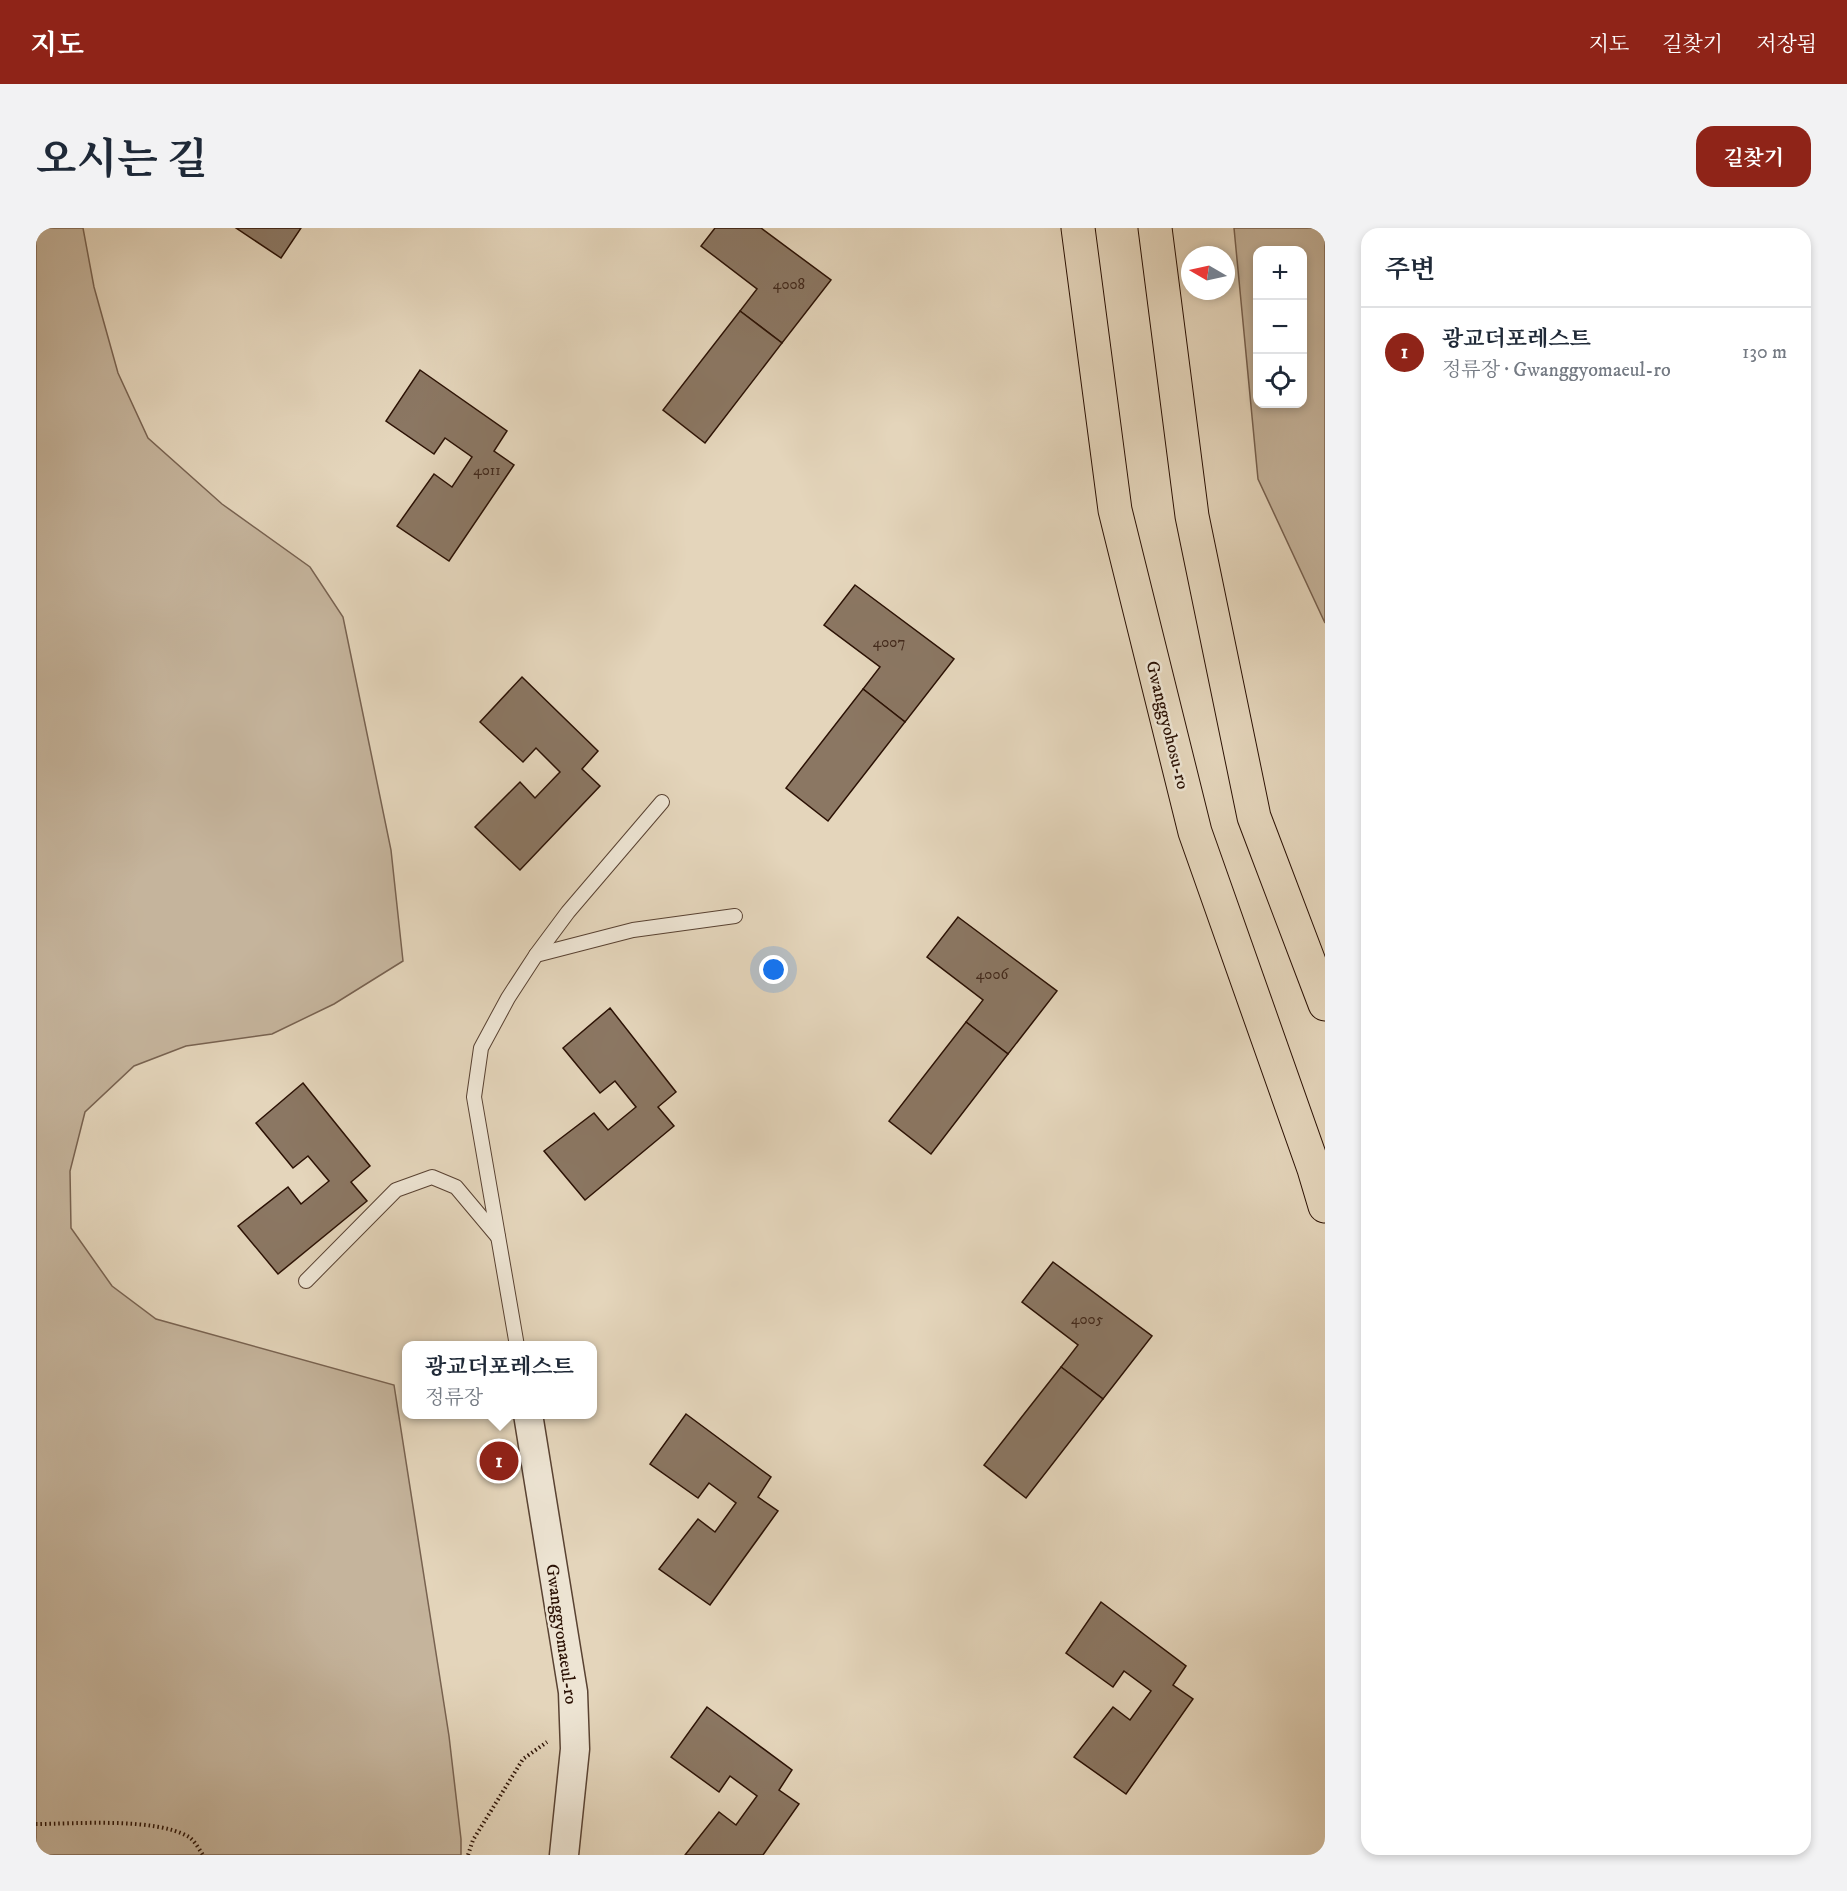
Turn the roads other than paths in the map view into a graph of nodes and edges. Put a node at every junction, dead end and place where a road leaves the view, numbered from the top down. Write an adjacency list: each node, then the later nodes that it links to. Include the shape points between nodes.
1 (1078, 228): 7 (highway, Gwanggyohosu-ro, via 1115,510 1195,832)
2 (1155, 228): 6 (highway, via 1192,516 1254,817)
3 (662, 802): 5 (lane)
4 (735, 916): 5 (lane, via 633,930)
5 (536, 955): 8 (lane, via 481,1048 474,1097)
6 (1325, 1004)
7 (1325, 1206)
8 (500, 1239): 9 (lane, via 456,1187 432,1177 396,1190); 10 (lane)
9 (306, 1281)
10 (516, 1341)
11 (529, 1419): 12 (street, Gwanggyomaeul-ro, via 573,1692 575,1749)
12 (564, 1855)

